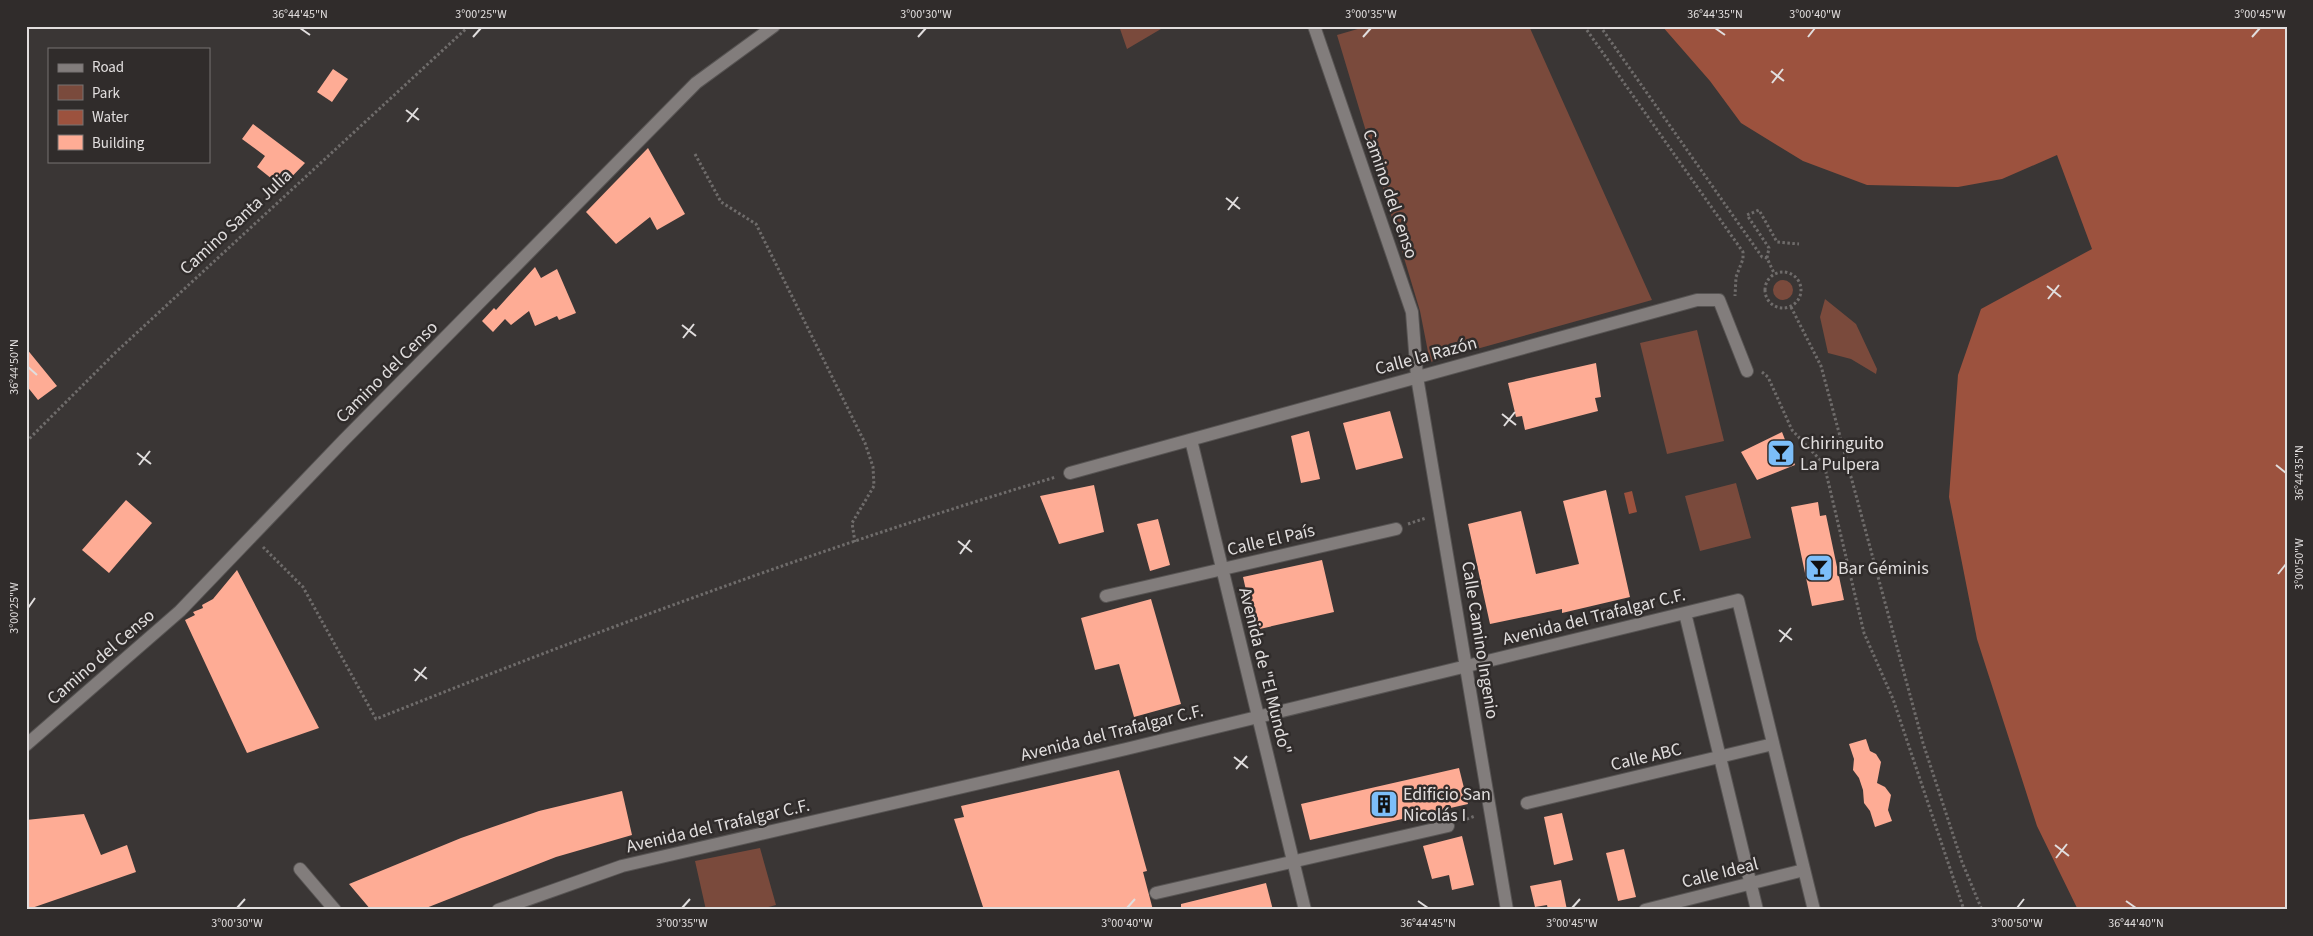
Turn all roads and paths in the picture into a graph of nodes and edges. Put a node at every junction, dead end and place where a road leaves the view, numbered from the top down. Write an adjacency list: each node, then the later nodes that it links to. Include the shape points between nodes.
1 (469, 26): 15 (path, Camino Santa Julia, via 116,352)
2 (774, 26): 19 (street, Camino del Censo, via 696,83)
3 (1314, 26): 13 (street, Camino del Censo, via 1412,312)
4 (1584, 26): 10 (path, via 1742,252 1743,259 1736,277)
5 (1600, 26): 8 (path, via 1762,257)
6 (695, 154): 20 (path, via 721,202 756,224 865,442 873,467 874,486 852,523)
7 (1800, 244): 8 (path, via 1777,242 1759,210 1747,215 1769,248)
8 (1767, 258): 9 (path)
9 (1774, 273): 11 (path, via 1764,289 1768,301 1778,308); 11 (path, via 1791,273 1799,281 1801,293)
10 (1735, 304)
11 (1791, 306): 44 (path, via 1821,366 1923,743 1962,862)
12 (1751, 368): 13 (street, Calle la Razón, via 1719,300 1697,300); 43 (path, via 1768,377 1792,430 1824,464 1864,633 1894,698)
13 (1417, 377): 14 (street, Calle la Razón); 17 (street, Calle Camino Ingenio)
14 (1191, 440): 16 (street, Calle la Razón); 21 (street, Avenida de "El Mundo")
15 (26, 442)
16 (1070, 473): 20 (path, via 948,509)
17 (1441, 512): 18 (path); 24 (street, Calle Camino Ingenio)
18 (1396, 529): 21 (street, Calle El País)
19 (252, 536): 20 (path, via 303,587 376,719 556,647); 27 (street, Camino del Censo, via 180,611)
20 (855, 542)
21 (1223, 569): 22 (street, Calle El País); 25 (street, Avenida de "El Mundo")
22 (1106, 596)
23 (1685, 613): 24 (street, Avenida del Trafalgar C.F.); 26 (street, Avenida del Trafalgar C.F., via 1738,600); 28 (street)
24 (1466, 667): 25 (street, Avenida del Trafalgar C.F.); 39 (street, Calle Camino Ingenio)
25 (1258, 716): 31 (street, Avenida de "El Mundo"); 37 (street, Avenida del Trafalgar C.F., via 622,866)
26 (1773, 744): 28 (street, Calle ABC); 33 (street)
27 (26, 745)
28 (1721, 758): 29 (street, Calle ABC); 34 (street)
29 (1527, 803)
30 (1448, 826): 31 (street)
31 (1294, 862): 35 (street); 38 (street, Avenida de "El Mundo")
32 (300, 869): 36 (street)
33 (1804, 870): 34 (street, Calle Ideal); 42 (street)
34 (1751, 883): 40 (street, Calle Ideal); 41 (street)
35 (1156, 893)
36 (335, 910)
37 (498, 910)
38 (1305, 910)
39 (1507, 910)
40 (1645, 910)
41 (1758, 910)
42 (1814, 910)
43 (1964, 910)
44 (1982, 910)

